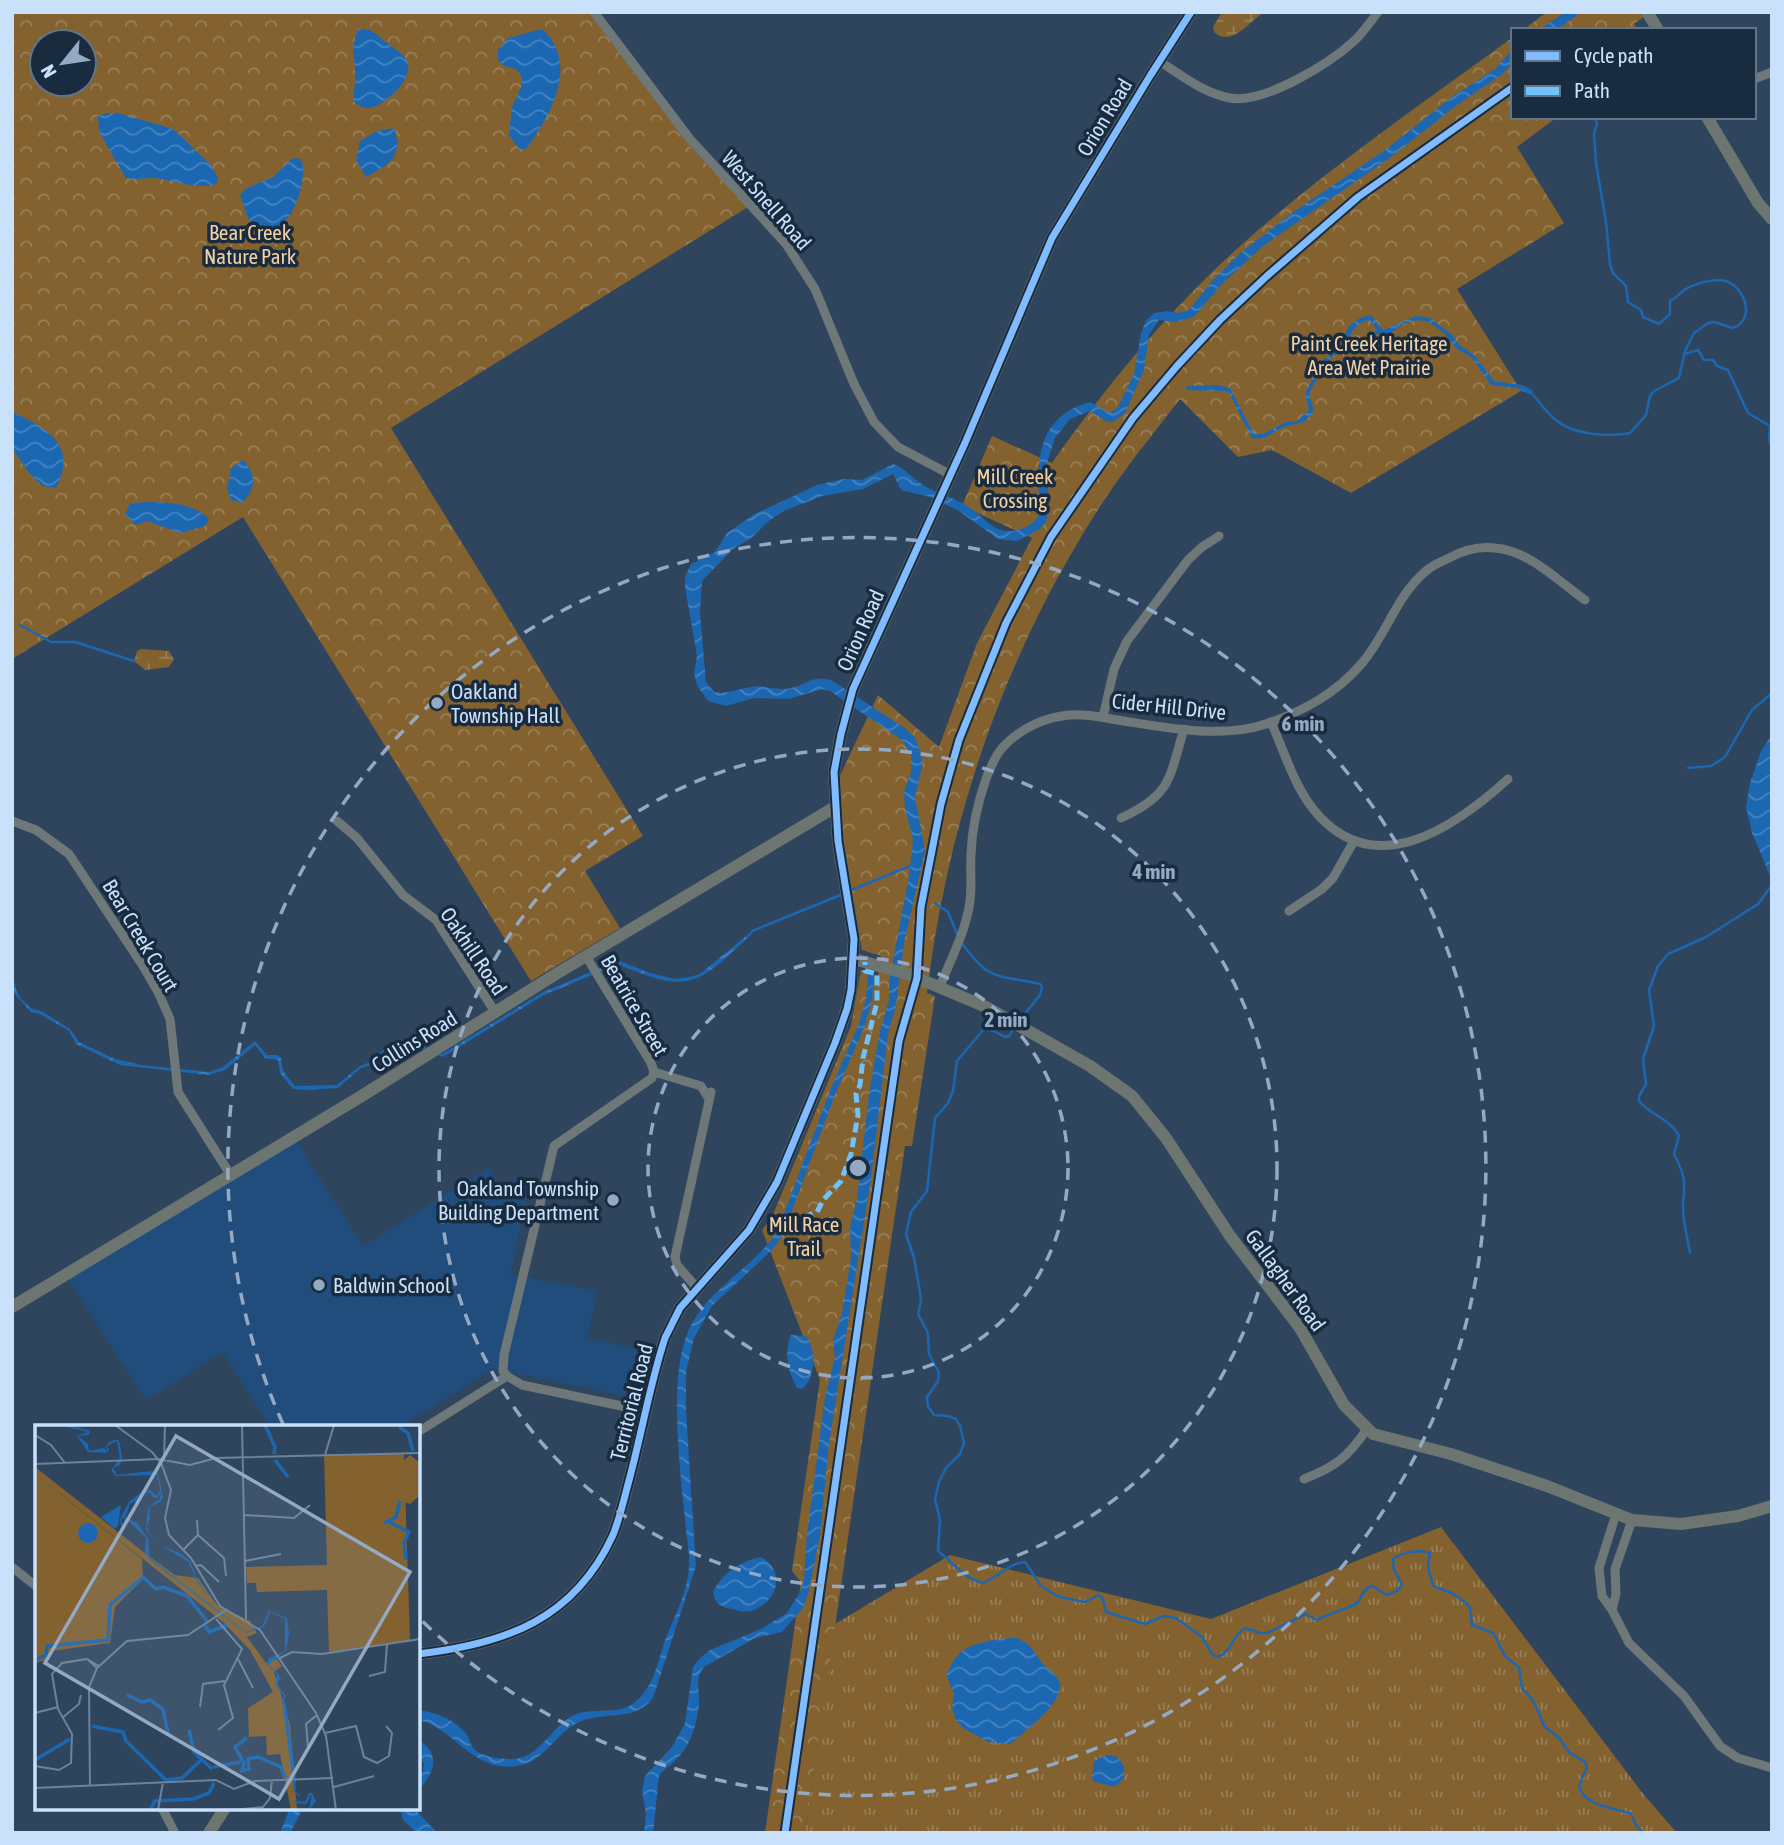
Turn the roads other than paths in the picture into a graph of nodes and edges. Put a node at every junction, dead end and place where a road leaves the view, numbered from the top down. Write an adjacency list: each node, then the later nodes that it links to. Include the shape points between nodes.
1 (594, 12): 9 (street, West Snell Road, via 690,139 786,244 815,289 874,422 898,447)
2 (1191, 12): 6 (street, Orion Road)
3 (1378, 12): 6 (street, via 1353,42 1328,60 1285,85 1249,98 1216,95)
4 (1647, 12): 5 (street)
5 (1657, 28)
6 (1159, 61): 9 (street, Orion Road, via 1052,238)
7 (1708, 119): 8 (street)
8 (1772, 219)
9 (951, 475): 16 (street, Orion Road, via 853,689 834,772)
10 (1219, 536): 12 (street, via 1188,560 1127,641 1114,669)
11 (1585, 600): 13 (street, Cider Hill Drive, via 1527,558 1495,548 1463,551 1427,569 1406,592 1362,663 1332,692 1298,713)
12 (1102, 717): 14 (street, Cider Hill Drive); 24 (street, Cider Hill Drive, via 1047,719 999,752 981,793 975,821 970,904)
13 (1271, 722): 14 (street, Cider Hill Drive, via 1231,730); 20 (street, via 1313,809 1331,828)
14 (1184, 729): 17 (street, via 1160,795)
15 (1508, 779): 20 (street, via 1479,806 1422,839 1389,846)
16 (835, 807): 22 (street, Collins Road); 23 (street, Orion Road)
17 (1121, 818)
18 (12, 821): 27 (street, Bear Creek Court, via 36,830 69,854 143,966 170,1019 178,1091)
19 (337, 821): 25 (street, Oakhill Road, via 357,838 403,895 436,920)
20 (1354, 841): 21 (street, via 1333,878)
21 (1289, 911)
22 (586, 956): 25 (street, Collins Road); 26 (street, Beatrice Street)
23 (854, 959): 24 (street, Gallagher Road); 28 (street, Orion Road, via 847,1009 777,1182 750,1230)
24 (940, 986): 32 (street, Gallagher Road, via 1090,1066 1132,1096 1300,1328 1344,1405)
25 (495, 1012): 27 (street, Collins Road)
26 (654, 1072): 28 (street, via 701,1086 710,1096 675,1257); 30 (street, via 652,1078 554,1146 504,1355)
27 (230, 1174): 29 (street, Collins Road)
28 (697, 1288): 31 (street, Territorial Road, via 680,1308 665,1338)
29 (12, 1307)
30 (507, 1376): 31 (street, via 522,1385); 33 (street)
31 (645, 1411): 41 (street, Territorial Road, via 614,1533 573,1593 520,1631 485,1644)
32 (1367, 1429): 34 (street, via 1340,1462); 36 (street, Gallagher Road, via 1386,1439 1451,1454 1547,1486)
33 (420, 1431)
34 (1304, 1479)
35 (1772, 1506): 37 (street, Gallagher Road, via 1681,1524)
36 (1616, 1514): 37 (street, Gallagher Road); 40 (street, via 1599,1568 1602,1596)
37 (1632, 1520): 40 (street, via 1615,1569)
38 (12, 1567): 39 (street)
39 (35, 1585)
40 (1612, 1610): 42 (street, via 1629,1643 1684,1696 1720,1746 1738,1758)
41 (420, 1654)
42 (1772, 1768)
43 (163, 1810): 45 (street)
44 (224, 1810): 46 (street)
45 (175, 1833)
46 (209, 1833)

